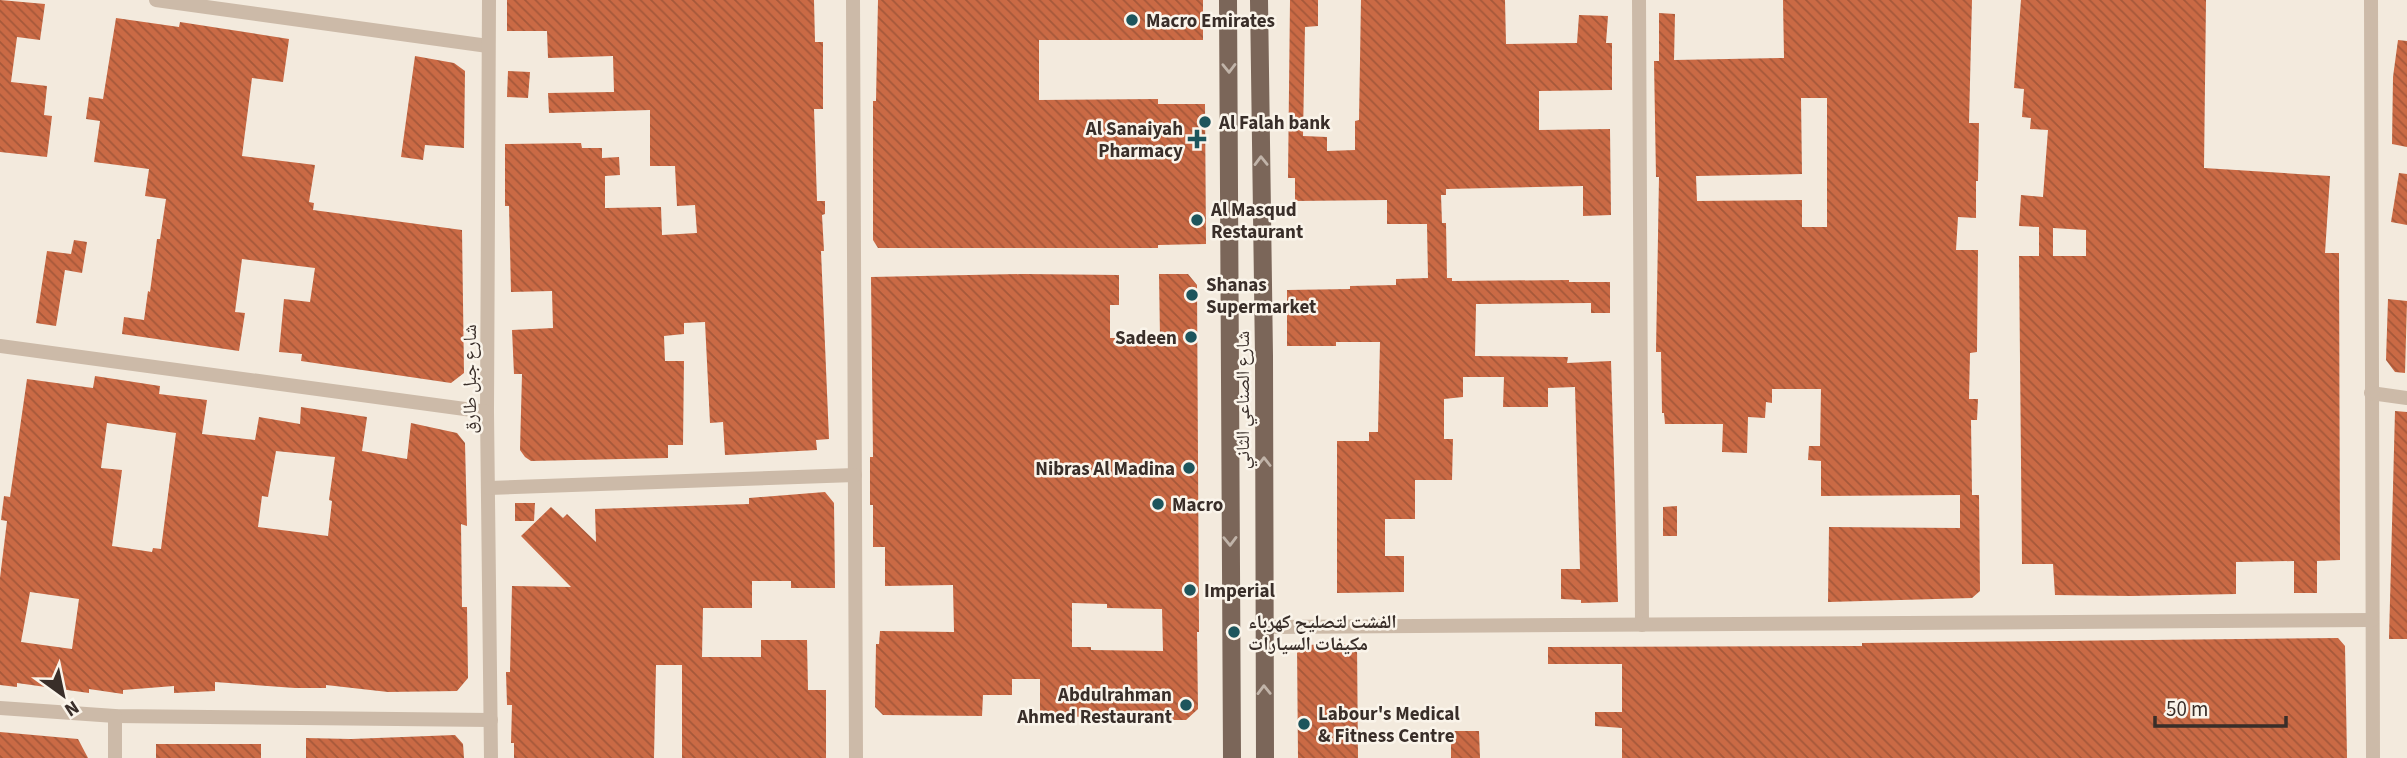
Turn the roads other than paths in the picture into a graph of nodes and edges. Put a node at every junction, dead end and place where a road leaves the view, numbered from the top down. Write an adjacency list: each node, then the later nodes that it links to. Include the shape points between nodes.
1 (156, 0): 8 (street)
2 (489, 0): 8 (street, شارع جبل طارق)
3 (853, 0): 13 (street)
4 (1228, 0): 24 (main road, شارع الصناعي الثاني, one-way to 24)
5 (1259, 0): 17 (main road, شارع الصناعي الثاني, one-way to 5)
6 (1639, 0): 16 (street)
7 (2371, 0): 10 (street)
8 (488, 46): 12 (street, شارع جبل طارق)
9 (0, 346): 12 (street)
10 (2371, 393): 11 (street); 15 (street)
11 (2407, 398)
12 (487, 412): 14 (street, شارع جبل طارق)
13 (855, 475): 14 (street); 23 (street)
14 (489, 488): 20 (street, شارع جبل طارق)
15 (2372, 620): 16 (street); 26 (street)
16 (1642, 625): 17 (street)
17 (1264, 627): 25 (main road, شارع الصناعي الثاني, one-way to 17)
18 (0, 708): 19 (street)
19 (115, 716): 20 (street); 21 (street)
20 (491, 720): 22 (street, شارع جبل طارق)
21 (115, 758)
22 (491, 758)
23 (856, 758)
24 (1232, 758)
25 (1265, 758)
26 (2373, 758)

